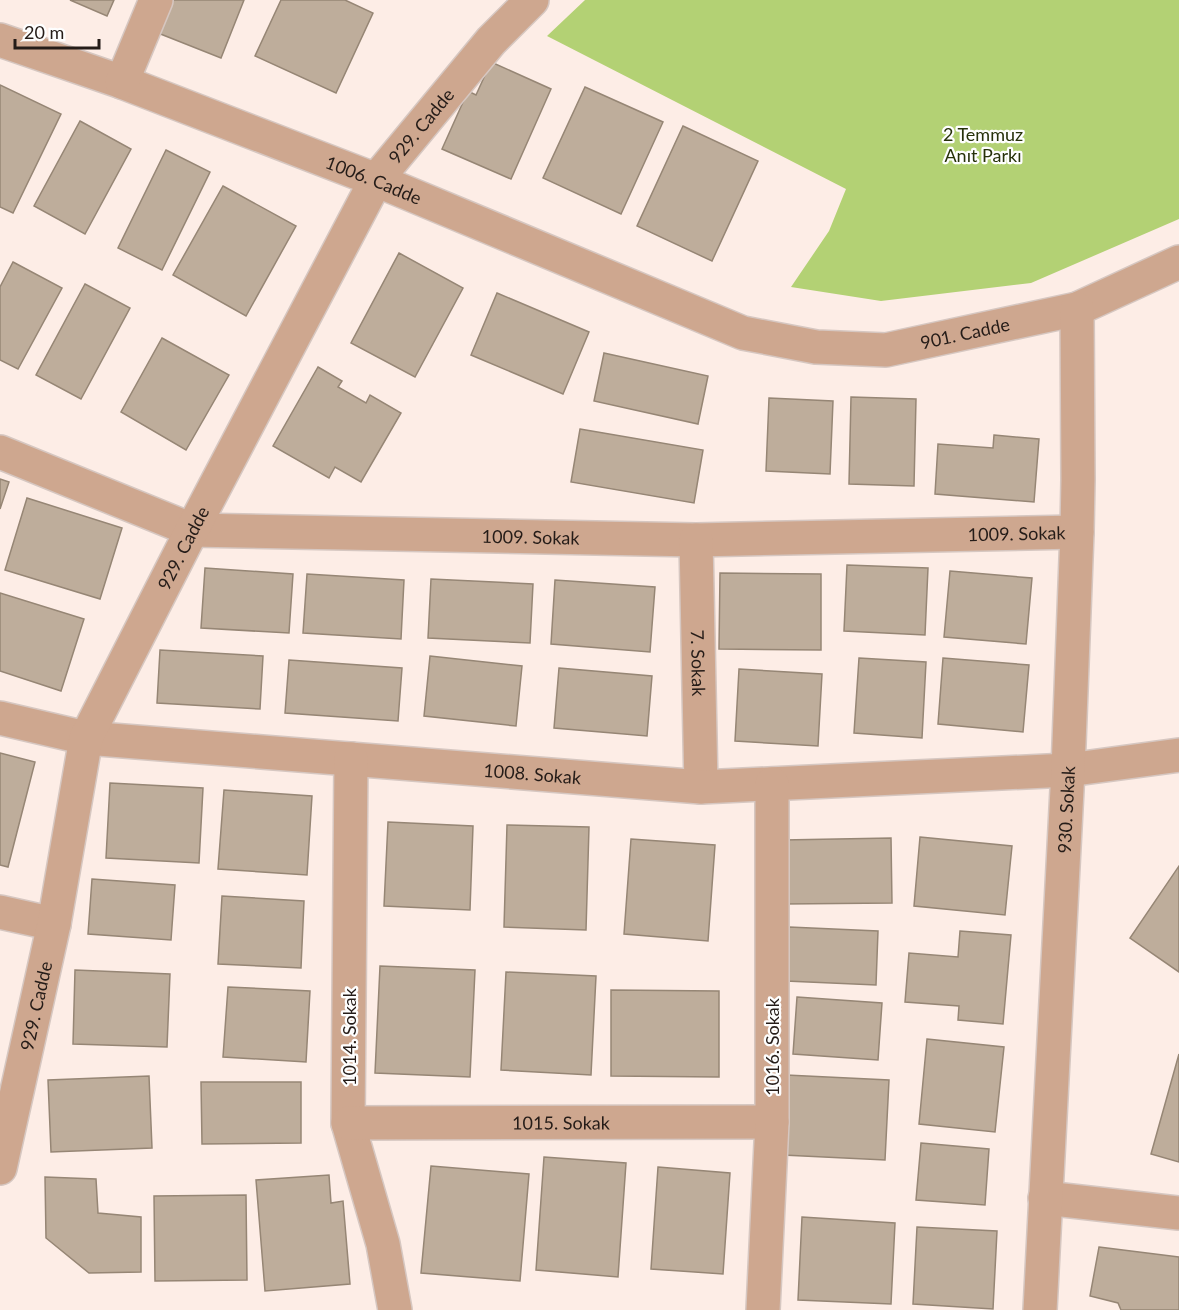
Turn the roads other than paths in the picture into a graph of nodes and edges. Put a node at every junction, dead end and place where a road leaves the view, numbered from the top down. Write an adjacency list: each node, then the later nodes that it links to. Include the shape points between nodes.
1 (156, 0): 4 (street)
2 (532, 0): 5 (street, 929. Cadde, via 491,41)
3 (0, 40): 4 (street, 1006. Cadde)
4 (122, 82): 5 (street, 1006. Cadde)
5 (376, 180): 8 (street, 1006. Cadde); 10 (street, 929. Cadde)
6 (1179, 262): 7 (street, 901. Cadde)
7 (1077, 309): 8 (street, 901. Cadde, via 886,350 816,347); 11 (street, 930. Sokak)
8 (743, 333)
9 (0, 452): 10 (street, 1009. Sokak)
10 (192, 530): 12 (street, 1009. Sokak); 14 (street, 929. Cadde)
11 (1077, 532): 12 (street, 1009. Sokak); 17 (street, 930. Sokak)
12 (696, 540): 19 (street, 7. Sokak)
13 (0, 718): 14 (street, 1008. Sokak)
14 (86, 738): 16 (street, 1008. Sokak); 21 (street, 929. Cadde)
15 (1179, 755): 17 (street, 1008. Sokak)
16 (351, 759): 19 (street, 1008. Sokak); 23 (street, 1014. Sokak)
17 (1068, 770): 18 (street, 1008. Sokak); 25 (street, 930. Sokak)
18 (772, 784): 19 (street, 1008. Sokak); 22 (street, 1016. Sokak)
19 (700, 787)
20 (0, 912): 21 (street)
21 (54, 924): 24 (street, 929. Cadde)
22 (772, 1122): 23 (street, 1015. Sokak); 28 (street, 1016. Sokak)
23 (348, 1123): 27 (street, 1014. Sokak, via 383,1244)
24 (0, 1168)
25 (1045, 1198): 26 (street); 29 (street, 930. Sokak)
26 (1179, 1213)
27 (395, 1310)
28 (763, 1310)
29 (1040, 1310)

